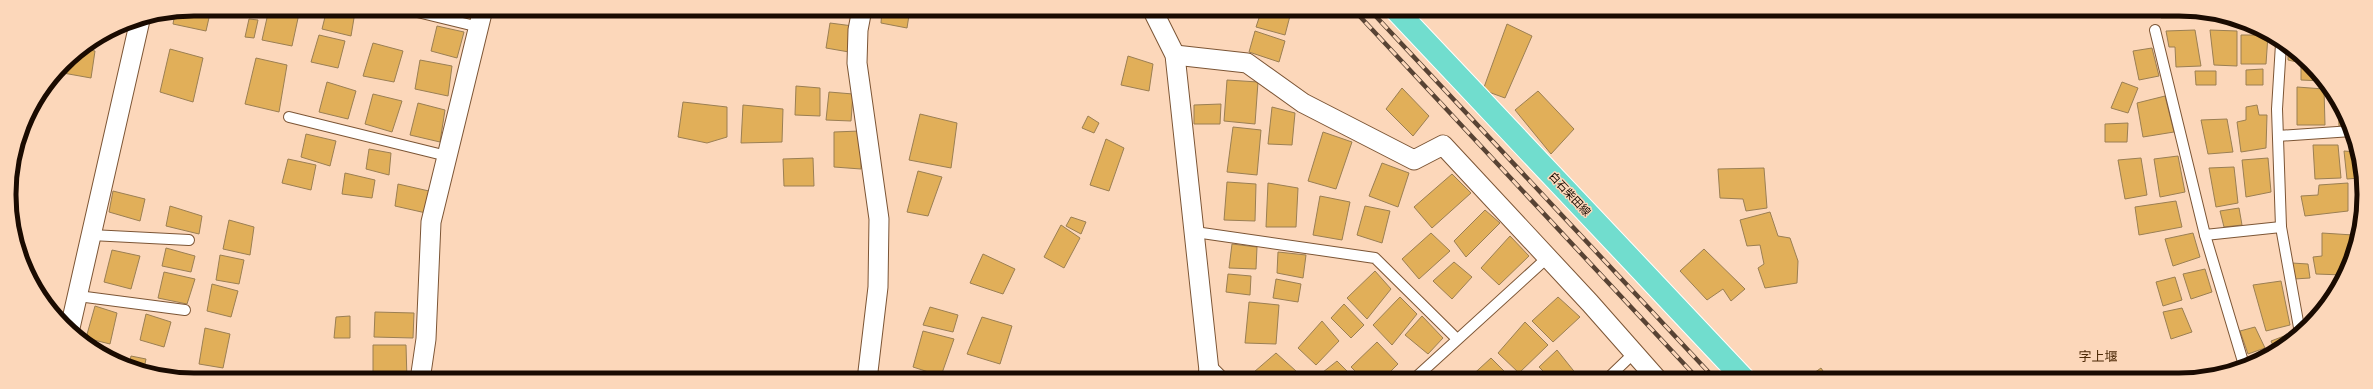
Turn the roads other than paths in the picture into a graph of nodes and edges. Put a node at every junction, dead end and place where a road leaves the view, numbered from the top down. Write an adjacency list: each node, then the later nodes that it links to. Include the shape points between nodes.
1 (464, 16): 5 (lane)
2 (861, 16): 28 (street, via 857,64 879,219 878,287)
3 (1156, 16): 9 (street)
4 (1402, 16): 33 (main road, 白石柴田線)
5 (481, 18): 13 (street)
6 (139, 24): 16 (street)
7 (2155, 30): 17 (lane)
8 (2281, 48): 12 (lane)
9 (1175, 55): 15 (street); 19 (street, via 1247,63 1303,103 1414,160 1443,145)
10 (289, 117): 13 (lane)
11 (2345, 131): 12 (lane)
12 (2278, 136): 14 (lane)
13 (447, 156): 27 (street, via 431,222 426,339)
14 (2282, 227): 17 (lane); 23 (lane)
15 (1195, 232): 24 (lane, via 1375,258); 29 (street)
16 (91, 235): 18 (lane); 20 (street)
17 (2205, 235): 26 (lane)
18 (189, 240)
19 (1547, 258): 24 (lane); 25 (street)
20 (78, 296): 21 (lane); 22 (street)
21 (185, 310)
22 (71, 324)
23 (2299, 326)
24 (1458, 339): 30 (lane)
25 (1634, 353): 31 (lane); 32 (street)
26 (2243, 361)
27 (421, 373)
28 (868, 373)
29 (1212, 373)
30 (1420, 373)
31 (1613, 373)
32 (1652, 373)
33 (1738, 373)

